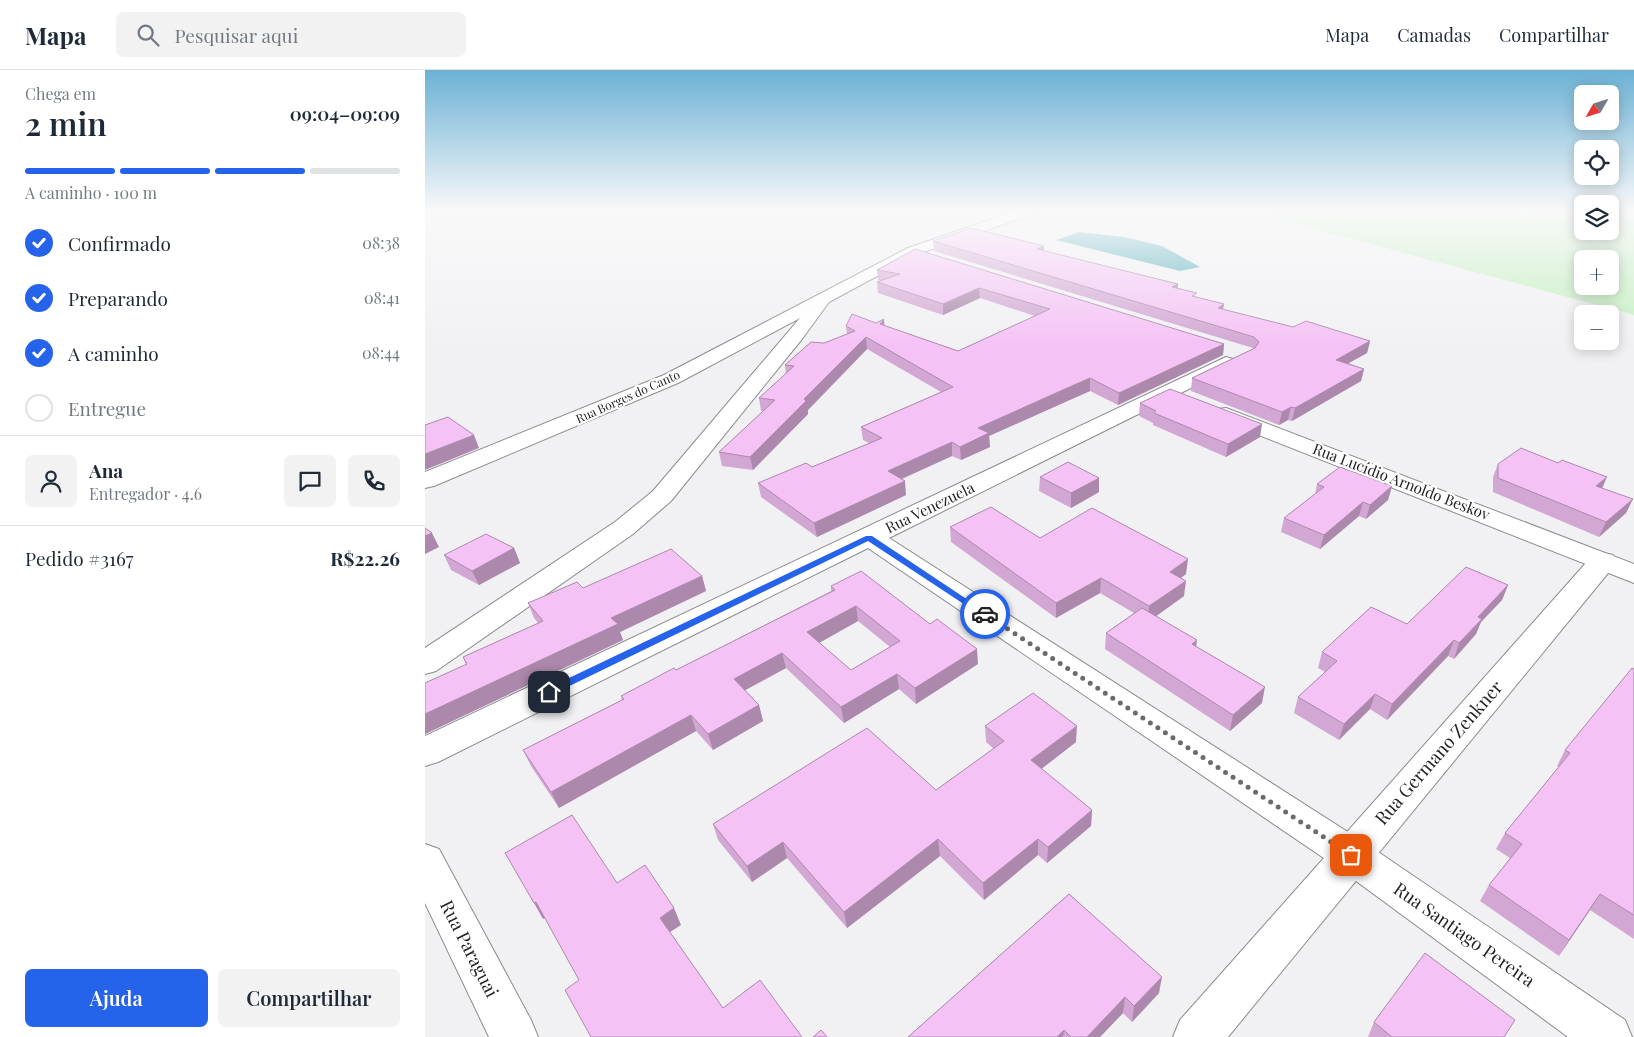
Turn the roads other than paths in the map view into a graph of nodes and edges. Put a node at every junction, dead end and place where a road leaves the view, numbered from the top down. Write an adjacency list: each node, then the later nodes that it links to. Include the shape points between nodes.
1 (905, 255): 4 (street, Rua Borges do Canto)
2 (926, 255): 3 (street)
3 (942, 260)
4 (823, 298): 7 (street, Rua Borges do Canto, via 671,379); 10 (street, via 662,496 625,528)
5 (1236, 351): 6 (street, Rua Venezuela)
6 (1168, 391): 8 (street, Rua Venezuela); 9 (street, Rua Lucídio Arnoldo Beskov)
7 (425, 481)
8 (869, 537): 11 (street, Rua Venezuela); 12 (street, Rua Santiago Pereira)
9 (1619, 567): 12 (street, Rua Germano Zenkner)
10 (425, 663)
11 (425, 752)
12 (1351, 855): 15 (street, Rua Germano Zenkner); 16 (street, Rua Santiago Pereira)
13 (425, 861): 14 (street, Rua Paraguai)
14 (514, 1037)
15 (1197, 1037)
16 (1607, 1037)

